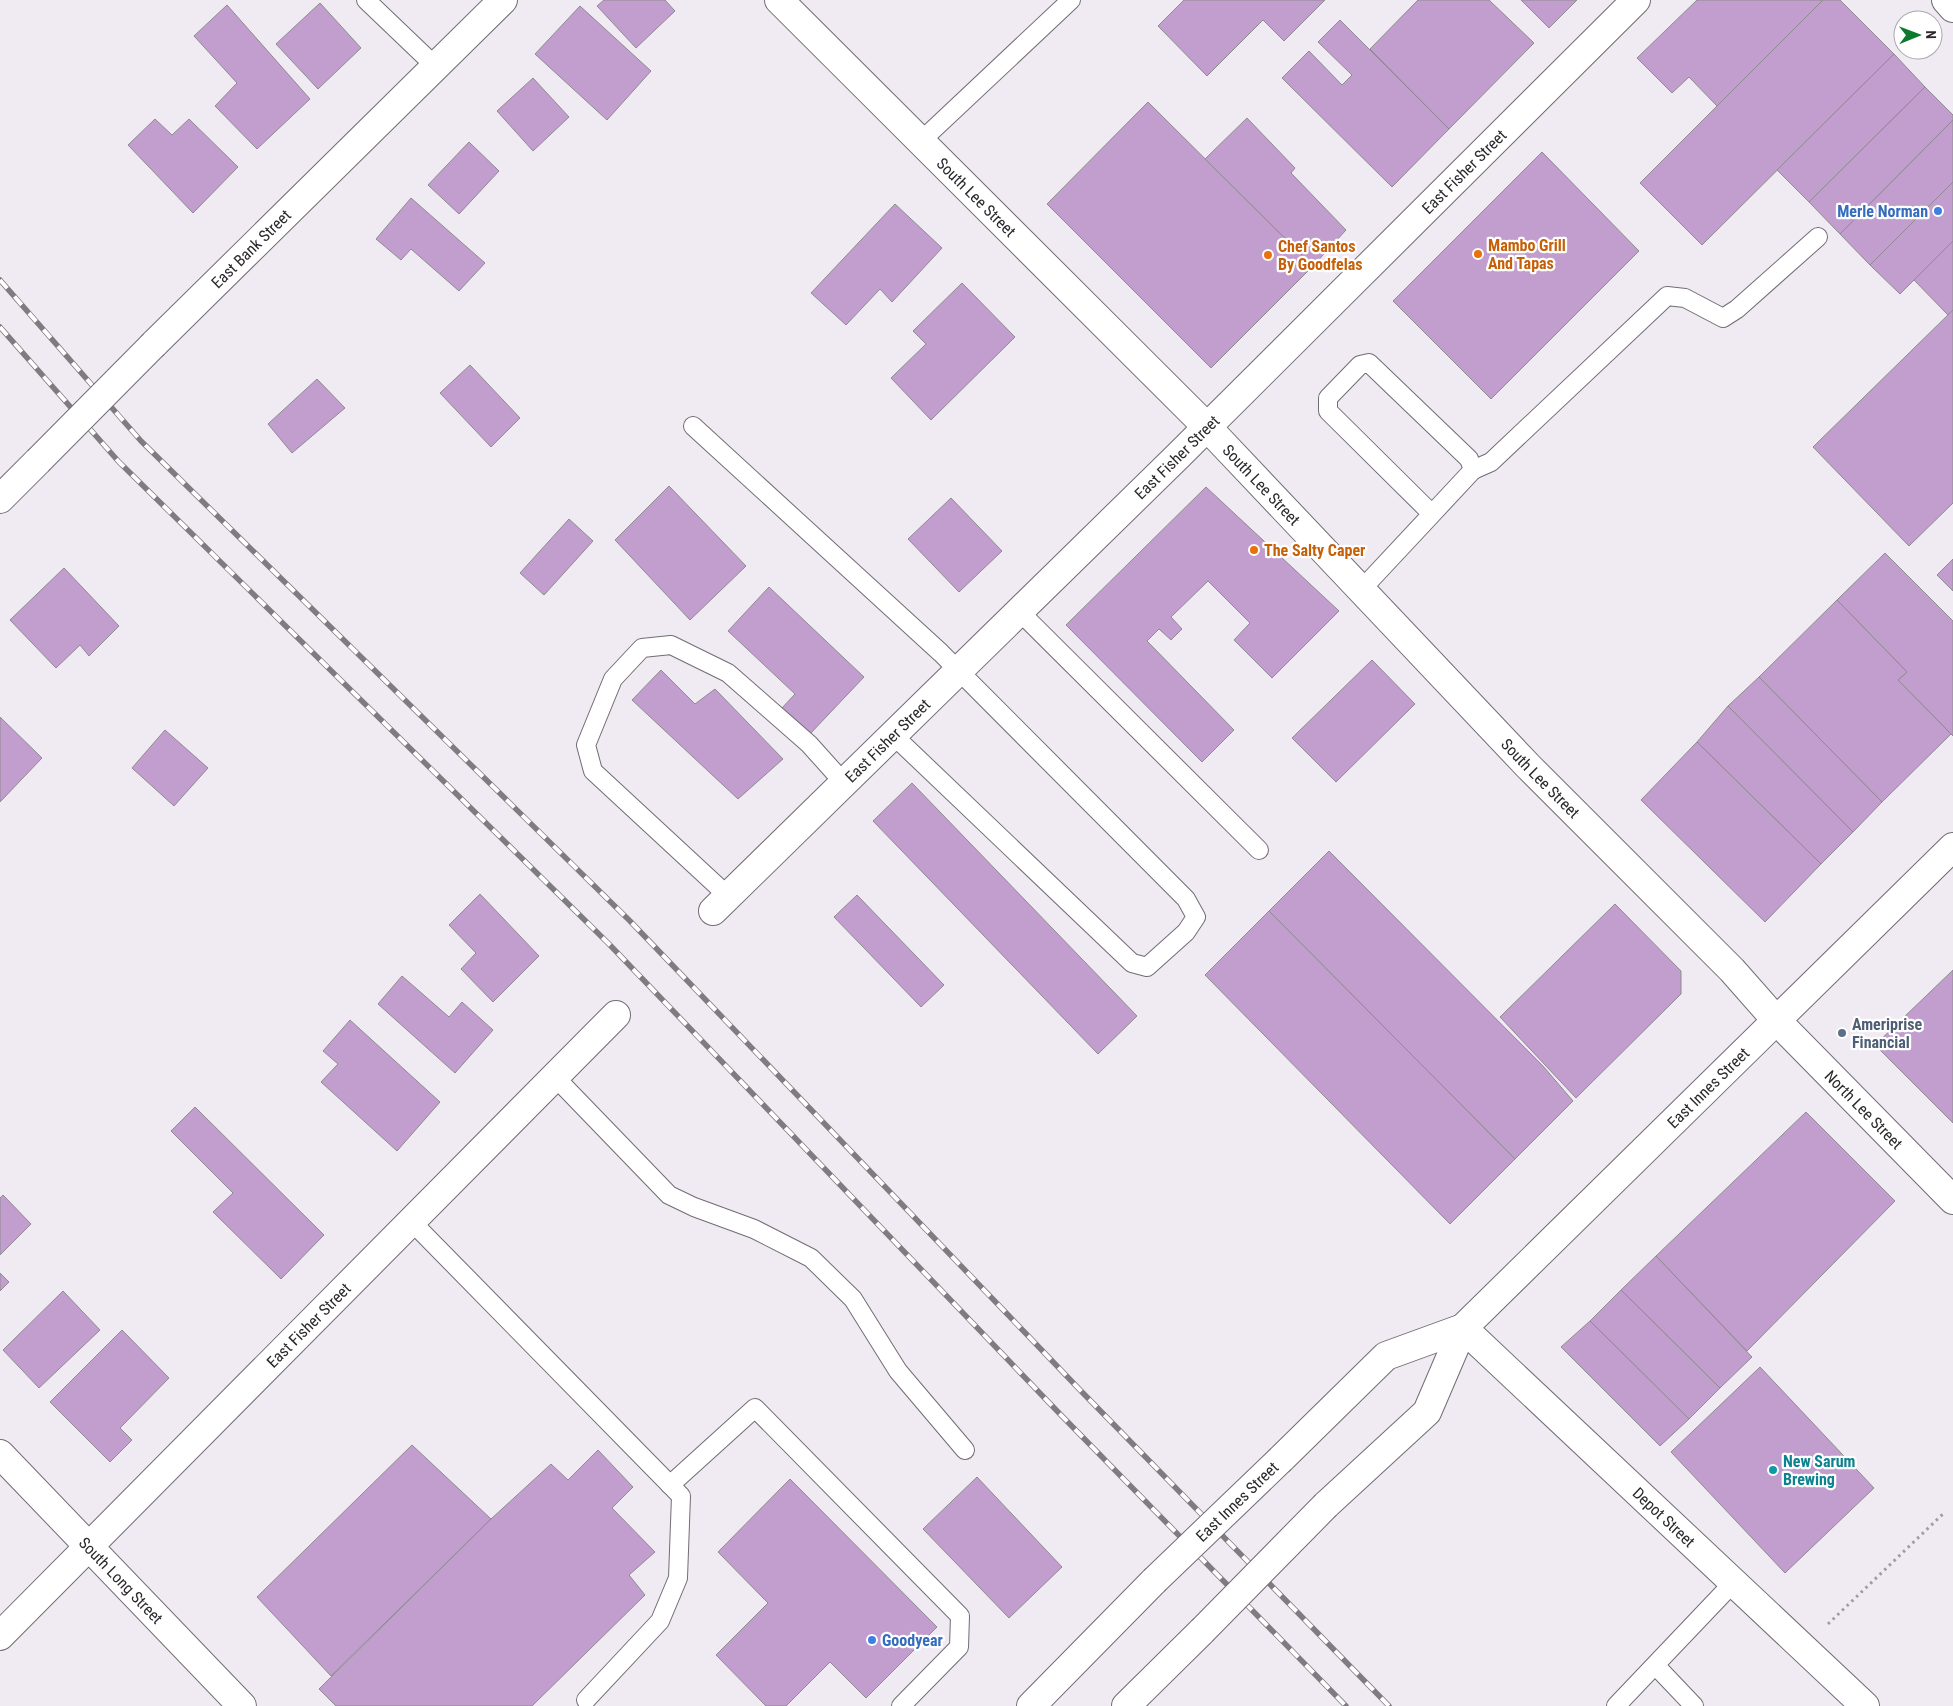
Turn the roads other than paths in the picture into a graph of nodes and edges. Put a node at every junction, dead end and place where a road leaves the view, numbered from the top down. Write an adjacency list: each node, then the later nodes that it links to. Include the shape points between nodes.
1 (366, 0): 8 (lane)
2 (504, 0): 8 (street, East Bank Street)
3 (779, 0): 9 (street, South Lee Street)
4 (1071, 0): 9 (lane)
5 (1636, 0): 12 (street, East Fisher Street)
6 (1946, 0): 7 (street)
7 (1953, 8)
8 (435, 66): 14 (street, East Bank Street, bridge)
9 (921, 141): 12 (street, South Lee Street)
10 (1818, 237): 13 (lane, via 1723,318 1684,298 1667,296 1491,462)
11 (693, 426): 18 (lane)
12 (1207, 427): 16 (street, South Lee Street); 17 (street, East Fisher Street)
13 (1473, 470): 15 (lane); 15 (lane, via 1469,459 1369,363 1360,365 1328,398 1328,411)
14 (0, 499)
15 (1432, 514): 16 (lane)
16 (1361, 590): 25 (street, South Lee Street, via 1528,766 1732,970)
17 (1019, 611): 18 (street, East Fisher Street); 22 (lane)
18 (959, 670): 19 (street, East Fisher Street); 19 (lane, via 1186,899 1196,917 1186,932 1147,967 1132,964)
19 (892, 735): 20 (street, East Fisher Street)
20 (844, 783): 23 (street, East Fisher Street); 23 (lane, via 809,744 728,673 671,645 642,648 613,680 586,745 593,771)
21 (1953, 847): 25 (street, East Innes Street)
22 (1259, 850)
23 (721, 903)
24 (616, 1015): 26 (street, East Fisher Street)
25 (1776, 1020): 27 (street, North Lee Street); 29 (street, East Innes Street)
26 (555, 1077): 28 (street, East Fisher Street); 30 (lane, via 669,1195 754,1229 811,1258 853,1299 898,1371)
27 (1953, 1200)
28 (412, 1222): 32 (lane); 33 (street, East Fisher Street)
29 (1463, 1328): 34 (street, Depot Street); 40 (street, East Innes Street, bridge, via 1386,1356 1154,1581); 41 (street, East Innes Street, bridge, via 1427,1412 1326,1505)
30 (965, 1450)
31 (0, 1454): 33 (street, South Long Street)
32 (670, 1485): 37 (lane, via 681,1496 678,1578 660,1621); 39 (lane, via 755,1408 960,1616 959,1647)
33 (89, 1547): 35 (street, East Fisher Street); 38 (street, South Long Street)
34 (1733, 1583): 36 (lane); 44 (street, Depot Street)
35 (0, 1636)
36 (1656, 1666): 42 (lane); 43 (lane)
37 (586, 1700)
38 (242, 1706)
39 (901, 1706)
40 (1031, 1706)
41 (1126, 1706)
42 (1616, 1706)
43 (1694, 1706)
44 (1865, 1706)

